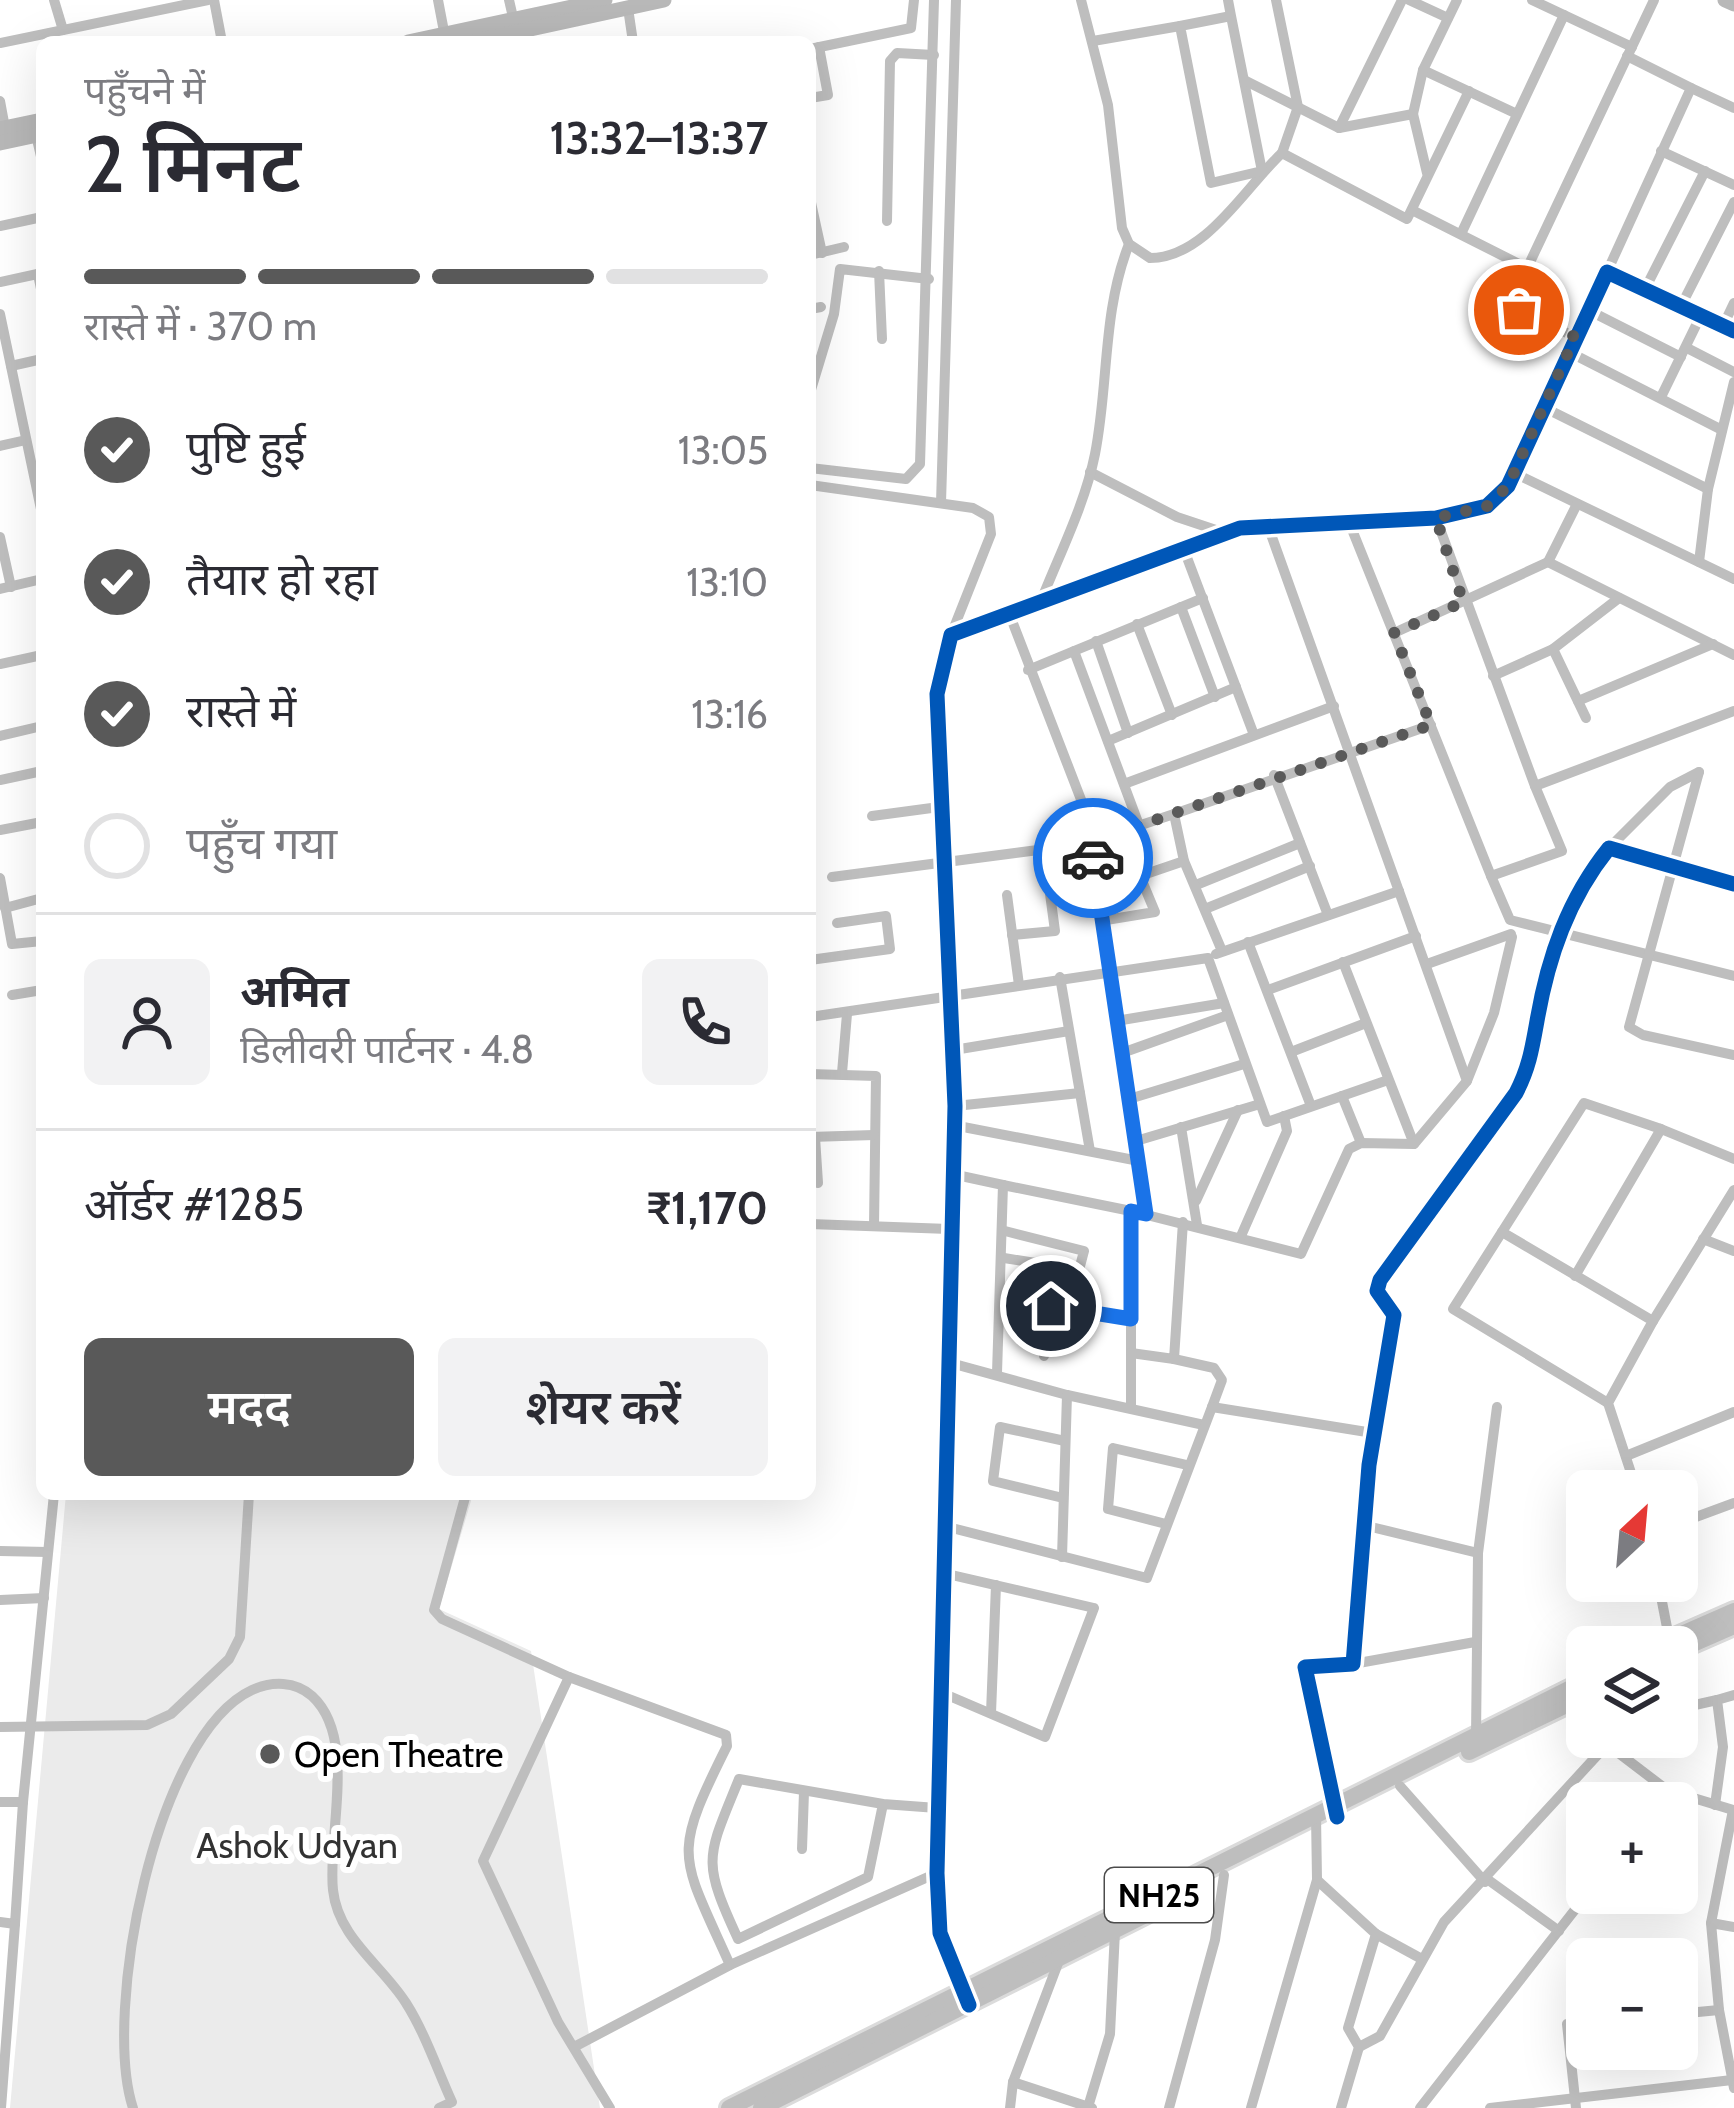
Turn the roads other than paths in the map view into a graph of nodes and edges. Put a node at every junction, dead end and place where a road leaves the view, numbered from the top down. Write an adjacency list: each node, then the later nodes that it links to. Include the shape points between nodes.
1 (54, 0): 25 (street)
2 (211, 0): 25 (street); 26 (street)
3 (439, 0): 27 (street)
4 (509, 0): 23 (street)
5 (605, 0): 23 (street)
6 (664, 0): 19 (street)
7 (914, 0): 33 (street, via 911,28)
8 (934, 0): 36 (street)
9 (956, 0): 102 (street)
10 (1081, 0): 31 (street)
11 (1228, 0): 21 (street)
12 (1278, 0): 43 (street)
13 (1405, 0): 22 (street); 47 (street)
14 (1457, 0): 22 (street)
15 (1532, 0): 20 (street)
16 (1654, 0): 34 (street)
17 (1725, 0): 18 (street)
18 (1734, 4)
19 (628, 8): 23 (street); 30 (street)
20 (1564, 15): 34 (street); 46 (street)
21 (1231, 16): 24 (street); 38 (street)
22 (1448, 18): 37 (street)
23 (515, 26): 28 (street); 29 (street)
24 (1180, 26): 31 (street); 52 (street, via 1211,183)
25 (63, 30): 32 (street)
26 (220, 36)
27 (446, 36)
28 (458, 36)
29 (488, 36)
30 (632, 36)
31 (1093, 41): 62 (street)
32 (0, 44)
33 (816, 48)
34 (1629, 52): 39 (street); 65 (street)
35 (816, 55): 41 (street, via 828,94)
36 (934, 55): 59 (street, via 897,53 890,61); 69 (street)
37 (1423, 70): 40 (street); 45 (street)
38 (1244, 80): 43 (street); 52 (street)
39 (1691, 88): 44 (street); 50 (street)
40 (1469, 91): 46 (street); 54 (street)
41 (816, 97)
42 (0, 101): 49 (street)
43 (1298, 107): 47 (street); 51 (street)
44 (1734, 109)
45 (1413, 114): 47 (street); 54 (street)
46 (1517, 114): 61 (street)
47 (1339, 128)
48 (36, 130): 49 (street)
49 (2, 133)
50 (1661, 151): 53 (street); 67 (street)
51 (1282, 153): 52 (street); 57 (street, via 1408,219)
52 (1262, 171): 62 (street, via 1184,248 1150,258)
53 (1705, 172): 55 (street); 71 (street)
54 (1427, 173): 57 (street)
55 (1734, 185)
56 (1734, 202): 73 (street)
57 (1412, 210): 61 (street)
58 (36, 218): 60 (street)
59 (887, 221)
60 (0, 226)
61 (1461, 235): 65 (street)
62 (1129, 244): 96 (street, via 1114,283)
63 (844, 247): 64 (street)
64 (816, 254)
65 (1527, 268): 78 (street, via 1514,296 1519,310)
66 (879, 272): 69 (street); 79 (street); 85 (street, via 840,269)
67 (1607, 272): 71 (street); 74 (street)
68 (36, 274): 70 (street)
69 (929, 279): 95 (street)
70 (0, 282)
71 (1646, 289): 73 (street)
72 (1734, 303): 77 (street)
73 (1682, 306): 76 (street)
74 (1588, 310): 78 (street); 81 (street)
75 (0, 314): 83 (street)
76 (1701, 315): 77 (street); 81 (street)
77 (1729, 328)
78 (1575, 337): 80 (street)
79 (882, 339)
80 (1569, 352): 88 (street); 90 (street)
81 (1684, 352): 84 (street); 88 (street)
82 (36, 360): 83 (street)
83 (11, 366): 87 (street)
84 (1734, 372)
85 (816, 374)
86 (1734, 382): 91 (street)
87 (17, 397): 89 (street); 92 (street)
88 (1661, 397): 91 (street)
89 (0, 400)
90 (1541, 406): 97 (street); 100 (street)
91 (1722, 430): 100 (street)
92 (26, 440): 93 (street); 98 (street)
93 (0, 446)
94 (816, 469): 95 (street, via 890,481)
95 (917, 471): 101 (street)
96 (1090, 472): 107 (street); 117 (street)
97 (1514, 472): 103 (street); 104 (street, via 1487,506)
98 (36, 480)
99 (816, 486): 101 (street)
100 (1708, 489): 111 (street)
101 (913, 498): 102 (street)
102 (940, 502): 123 (street, via 973,508 993,525)
103 (1577, 504): 110 (street); 111 (street)
104 (1436, 518): 105 (street); 118 (street)
105 (1349, 522): 106 (street); 122 (street)
106 (1268, 526): 107 (street); 136 (street)
107 (1225, 533): 109 (street)
108 (0, 537): 114 (street)
109 (1183, 547): 115 (street); 117 (street)
110 (1548, 562): 116 (street); 118 (street)
111 (1699, 562): 112 (street)
112 (1734, 579)
113 (36, 580): 114 (street)
114 (5, 588)
115 (1203, 598): 119 (street); 133 (street)
116 (1619, 598): 125 (street); 126 (street)
117 (1041, 601): 120 (street)
118 (1463, 602): 122 (street); 132 (street)
119 (1181, 607): 121 (street); 134 (street)
120 (1009, 613): 123 (street); 131 (street)
121 (1137, 623): 124 (street); 138 (street)
122 (1394, 633): 140 (street)
123 (951, 635): 152 (street, via 937,694)
124 (1096, 641): 127 (street); 142 (street)
125 (1713, 644): 128 (street); 135 (street)
126 (1553, 649): 132 (street); 135 (street)
127 (1074, 651): 131 (street); 145 (street)
128 (1734, 655)
129 (36, 656): 130 (street)
130 (0, 664)
131 (1028, 670): 158 (street)
132 (1493, 676): 151 (street)
133 (1236, 687): 134 (street); 143 (street)
134 (1215, 697): 138 (street)
135 (1578, 701): 139 (street)
136 (1334, 706): 143 (street); 146 (street)
137 (1734, 711): 151 (street)
138 (1172, 715): 142 (street)
139 (1586, 718)
140 (1431, 725): 146 (street); 167 (street)
141 (36, 727): 144 (street)
142 (1128, 733): 145 (street)
143 (1254, 734): 150 (street)
144 (0, 736)
145 (1108, 741): 150 (street)
146 (1351, 754): 148 (street); 173 (street)
147 (36, 772): 149 (street)
148 (1274, 775): 153 (street); 159 (street)
149 (0, 780)
150 (1124, 784): 156 (street)
151 (1535, 786): 167 (street, via 1562,851)
152 (939, 807): 154 (street); 163 (street)
153 (1174, 814): 156 (street); 162 (street)
154 (872, 816)
155 (36, 824): 157 (street)
156 (1139, 825): 158 (street)
157 (0, 830)
158 (1094, 842): 161 (street); 172 (street)
159 (1300, 843): 164 (street); 171 (street)
160 (1609, 848): 165 (street); 165 (street, via 1670,787 1699,772); 182 (street)
161 (1044, 849): 163 (street); 183 (street, via 1055,931)
162 (1184, 861): 166 (street); 171 (street)
163 (940, 862): 169 (street); 201 (street)
164 (1310, 866): 177 (street); 178 (street)
165 (1670, 866): 170 (street); 189 (street)
166 (1140, 876): 172 (street); 180 (street, via 1155,913)
167 (1491, 876): 179 (street)
168 (0, 878): 176 (street)
169 (832, 878)
170 (1734, 884)
171 (1196, 885): 177 (street)
172 (1098, 889): 180 (street)
173 (1399, 891): 178 (street); 184 (street)
174 (1007, 895): 183 (street)
175 (36, 900): 176 (street)
176 (5, 908): 186 (street, via 12,944)
177 (1205, 909): 188 (street)
178 (1328, 915): 187 (street)
179 (1510, 920): 182 (street); 185 (street)
180 (1100, 921): 194 (street)
181 (837, 923): 191 (street, via 886,916 890,949)
182 (1557, 931): 189 (street); 272 (street, via 1533,1062 1380,1280 1377,1291 1394,1315)
183 (1012, 934): 197 (street)
184 (1416, 936): 192 (street); 193 (street)
185 (1512, 938): 193 (street); 216 (street)
186 (36, 942)
187 (1248, 942): 188 (street); 198 (street)
188 (1222, 951): 190 (street)
189 (1649, 955): 195 (street); 211 (street, via 1630,1027)
190 (1208, 958): 194 (street); 202 (street)
191 (816, 959)
192 (1343, 962): 198 (street); 206 (street)
193 (1426, 964): 216 (street)
194 (1106, 971): 196 (street); 205 (street)
195 (1734, 976)
196 (1060, 977): 197 (street); 207 (street)
197 (1019, 985): 201 (street)
198 (1268, 990): 209 (street)
199 (36, 991): 200 (street)
200 (12, 995)
201 (949, 998): 203 (street); 208 (street)
202 (1226, 1009): 205 (street); 210 (street); 212 (street)
203 (847, 1014): 204 (street); 213 (street)
204 (816, 1017)
205 (1116, 1021): 210 (street)
206 (1366, 1023): 209 (street); 215 (street)
207 (1070, 1031): 208 (street); 217 (street)
208 (954, 1050): 221 (street)
209 (1291, 1052): 222 (street)
210 (1121, 1053): 219 (street)
211 (1734, 1054)
212 (1244, 1064): 219 (street); 220 (street)
213 (842, 1073): 214 (street); 228 (street, via 876,1076)
214 (816, 1074)
215 (1388, 1080): 218 (street); 232 (street)
216 (1467, 1081): 232 (street)
217 (1080, 1093): 221 (street); 233 (street)
218 (1342, 1096): 222 (street); 231 (street)
219 (1129, 1099): 230 (street)
220 (1260, 1104): 223 (street); 224 (street, via 1267,1122)
221 (955, 1106): 225 (street)
222 (1311, 1106): 224 (street)
223 (1238, 1110): 226 (street); 241 (street)
224 (1284, 1116): 251 (street, via 1287,1131)
225 (952, 1125): 233 (street); 236 (street)
226 (1181, 1127): 230 (street); 241 (street)
227 (1661, 1129): 234 (street); 250 (street, via 1583,1103); 255 (street)
228 (874, 1136): 229 (street); 247 (street)
229 (816, 1137)
230 (1136, 1141): 235 (street)
231 (1361, 1143): 232 (street); 251 (street, via 1349,1149 1301,1253)
232 (1414, 1144)
233 (1090, 1151): 235 (street)
234 (1734, 1159)
235 (1139, 1161): 243 (street)
236 (952, 1174): 239 (street); 248 (street)
237 (816, 1175): 238 (street)
238 (818, 1183)
239 (1004, 1185): 242 (street); 249 (street)
240 (1734, 1190): 252 (street)
241 (1196, 1201): 246 (street)
242 (1131, 1211): 243 (street); 258 (street)
243 (1146, 1214): 244 (street)
244 (1183, 1222): 246 (street); 262 (street)
245 (816, 1224): 247 (street)
246 (1197, 1225): 251 (street)
247 (874, 1226): 248 (street)
248 (950, 1229): 263 (street)
249 (1005, 1231): 254 (street); 254 (street, via 1084,1251 1079,1270)
250 (1502, 1232): 255 (street); 266 (street, via 1454,1309)
251 (1241, 1236)
252 (1703, 1239): 253 (street); 259 (street)
253 (1734, 1251)
254 (1004, 1258): 256 (street)
255 (1575, 1276): 259 (street)
256 (1001, 1298): 257 (street); 264 (street)
257 (1051, 1306): 258 (street); 261 (street)
258 (1131, 1319): 260 (street)
259 (1653, 1321): 266 (street)
260 (1131, 1353): 262 (street); 267 (street)
261 (1044, 1356)
262 (1174, 1359): 268 (street, via 1214,1368 1222,1380)
263 (946, 1362): 264 (street); 285 (street)
264 (997, 1372): 265 (street)
265 (1067, 1395): 267 (street); 273 (street)
266 (1608, 1402): 274 (street)
267 (1130, 1407): 271 (street)
268 (1212, 1407): 271 (street); 272 (street)
269 (1497, 1407): 288 (street)
270 (1734, 1412): 274 (street)
271 (1204, 1425): 275 (street)
272 (1373, 1433): 284 (street)
273 (1065, 1441): 277 (street); 277 (street, via 1000,1427 993,1481)
274 (1626, 1456): 276 (street)
275 (1187, 1465): 283 (street); 283 (street, via 1113,1448 1108,1509)
276 (1630, 1470)
277 (1064, 1498): 289 (street)
278 (52, 1500): 287 (street)
279 (249, 1500): 309 (street, via 240,1637 230,1659 160,1721)
280 (464, 1500): 300 (street, via 434,1610)
281 (1734, 1503): 282 (street)
282 (1698, 1516)
283 (1166, 1524): 289 (street, via 1147,1578)
284 (1364, 1525): 288 (street); 299 (street)
285 (944, 1526): 289 (street); 290 (street)
286 (0, 1551): 287 (street)
287 (48, 1552): 292 (street)
288 (1478, 1553): 298 (street)
289 (1062, 1557)
290 (943, 1573): 291 (street); 302 (street)
291 (996, 1586): 307 (street); 307 (street, via 1094,1608 1045,1737)
292 (44, 1598): 293 (street); 309 (street)
293 (0, 1600)
294 (1734, 1611): 296 (main road)
295 (1734, 1625): 297 (main road)
296 (1698, 1630)
297 (1698, 1636)
298 (1475, 1642): 299 (street); 311 (street)
299 (1354, 1664): 324 (street, via 1305,1667)
300 (569, 1676): 341 (street, via 726,1735 692,1815 686,1851); 345 (street, via 483,1861)
301 (1566, 1691): 311 (main road, NH25)
302 (940, 1692): 307 (street); 322 (street)
303 (1734, 1695): 304 (street)
304 (1717, 1700): 305 (street); 310 (street)
305 (1698, 1704)
306 (1566, 1705): 315 (main road, NH25)
307 (991, 1713)
308 (0, 1727): 309 (street)
309 (31, 1727): 319 (street)
310 (1729, 1732): 321 (street)
311 (1476, 1736): 324 (main road, NH25)
312 (1596, 1758): 330 (street)
313 (1630, 1758): 314 (street)
314 (1658, 1782)
315 (1400, 1786): 324 (main road, NH25); 330 (street)
316 (804, 1792): 320 (street); 320 (street, via 739,1779 708,1855 711,1882 738,1939 868,1877); 325 (street)
317 (1698, 1800): 321 (street)
318 (0, 1802): 319 (street)
319 (23, 1802): 334 (street)
320 (883, 1804): 322 (street)
321 (1715, 1805): 323 (street)
322 (938, 1808): 327 (street)
323 (1734, 1810): 326 (street)
324 (1326, 1817): 328 (main road, NH25); 329 (street); 342 (main road, NH25)
325 (802, 1849)
326 (1728, 1861): 333 (street)
327 (937, 1873): 341 (street); 342 (street, via 940,1933)
328 (1223, 1875): 336 (main road, NH25); 359 (street, via 1215,1940)
329 (1317, 1880): 338 (street); 360 (street)
330 (1486, 1880): 337 (street); 340 (street)
331 (1572, 1914): 337 (street)
332 (0, 1922): 334 (street)
333 (1711, 1923): 335 (street); 343 (street)
334 (15, 1924): 352 (street)
335 (1734, 1927)
336 (1115, 1931): 339 (main road, NH25); 351 (street, via 1110,2034)
337 (1559, 1931): 362 (street)
338 (1376, 1934): 340 (street); 346 (street, via 1348,2027)
339 (1060, 1958): 342 (main road, NH25); 348 (street)
340 (1420, 1958): 346 (street, via 1380,2036)
341 (730, 1965): 345 (street)
342 (966, 1998): 356 (main road, NH25); 357 (main road, NH25)
343 (1718, 2010): 344 (street); 349 (street)
344 (1698, 2012)
345 (574, 2047): 355 (street)
346 (1360, 2047): 361 (street)
347 (1572, 2070): 350 (street)
348 (1012, 2082): 351 (street); 358 (street)
349 (1733, 2084): 350 (street)
350 (1575, 2103): 363 (street)
351 (1090, 2107)
352 (1, 2108)
353 (133, 2108): 354 (street, via 125,2045 129,1958 167,1808 214,1719 249,1691 279,1683 305,1691 330,1722 338,1771 333,1892 357,1945 409,2008 452,2102)
354 (439, 2108)
355 (610, 2108)
356 (728, 2108)
357 (761, 2108)
358 (1010, 2108)
359 (1169, 2108)
360 (1251, 2108)
361 (1341, 2108)
362 (1420, 2108)
363 (1490, 2108)

